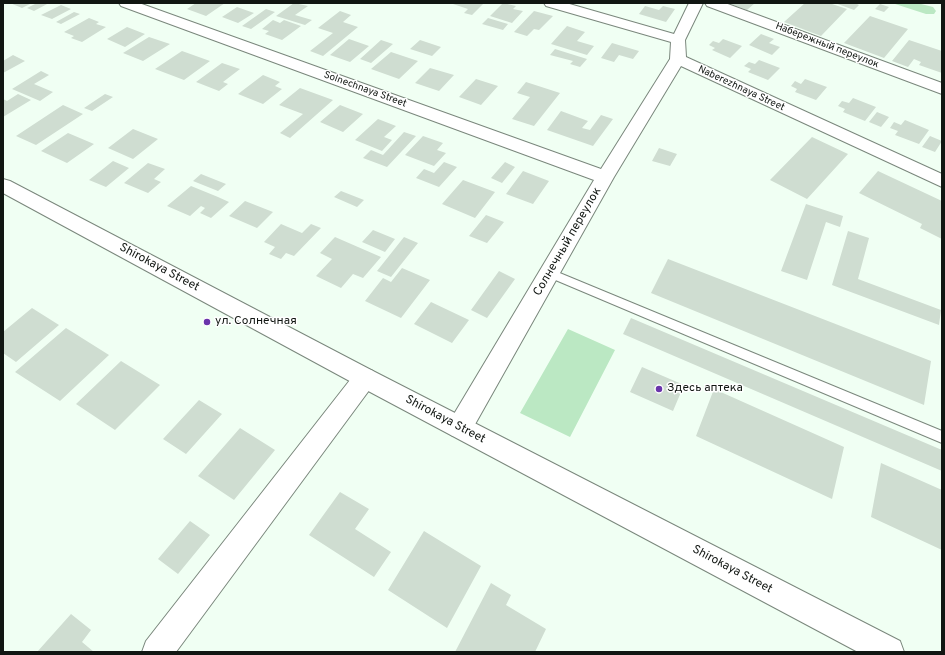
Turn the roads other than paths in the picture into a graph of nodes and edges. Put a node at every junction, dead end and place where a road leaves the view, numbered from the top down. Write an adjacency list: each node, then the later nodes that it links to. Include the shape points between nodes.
1 (126, 3): 7 (street, Solnechnaya Street)
2 (551, 3): 5 (street, Naberezhnaya Street)
3 (696, 3): 5 (street, Солнечный переулок)
4 (712, 3): 6 (street, Набережный переулок)
5 (678, 50): 7 (street, Солнечный переулок); 8 (street, Naberezhnaya Street)
6 (942, 89)
7 (605, 178): 10 (street, Солнечный переулок)
8 (942, 181)
9 (3, 185): 11 (street, Shirokaya Street)
10 (550, 273): 12 (street, Солнечный переулок); 13 (lane)
11 (364, 378): 12 (street, Shirokaya Street); 14 (street)
12 (460, 427): 15 (street, Shirokaya Street)
13 (942, 436)
14 (157, 652)
15 (889, 652)

